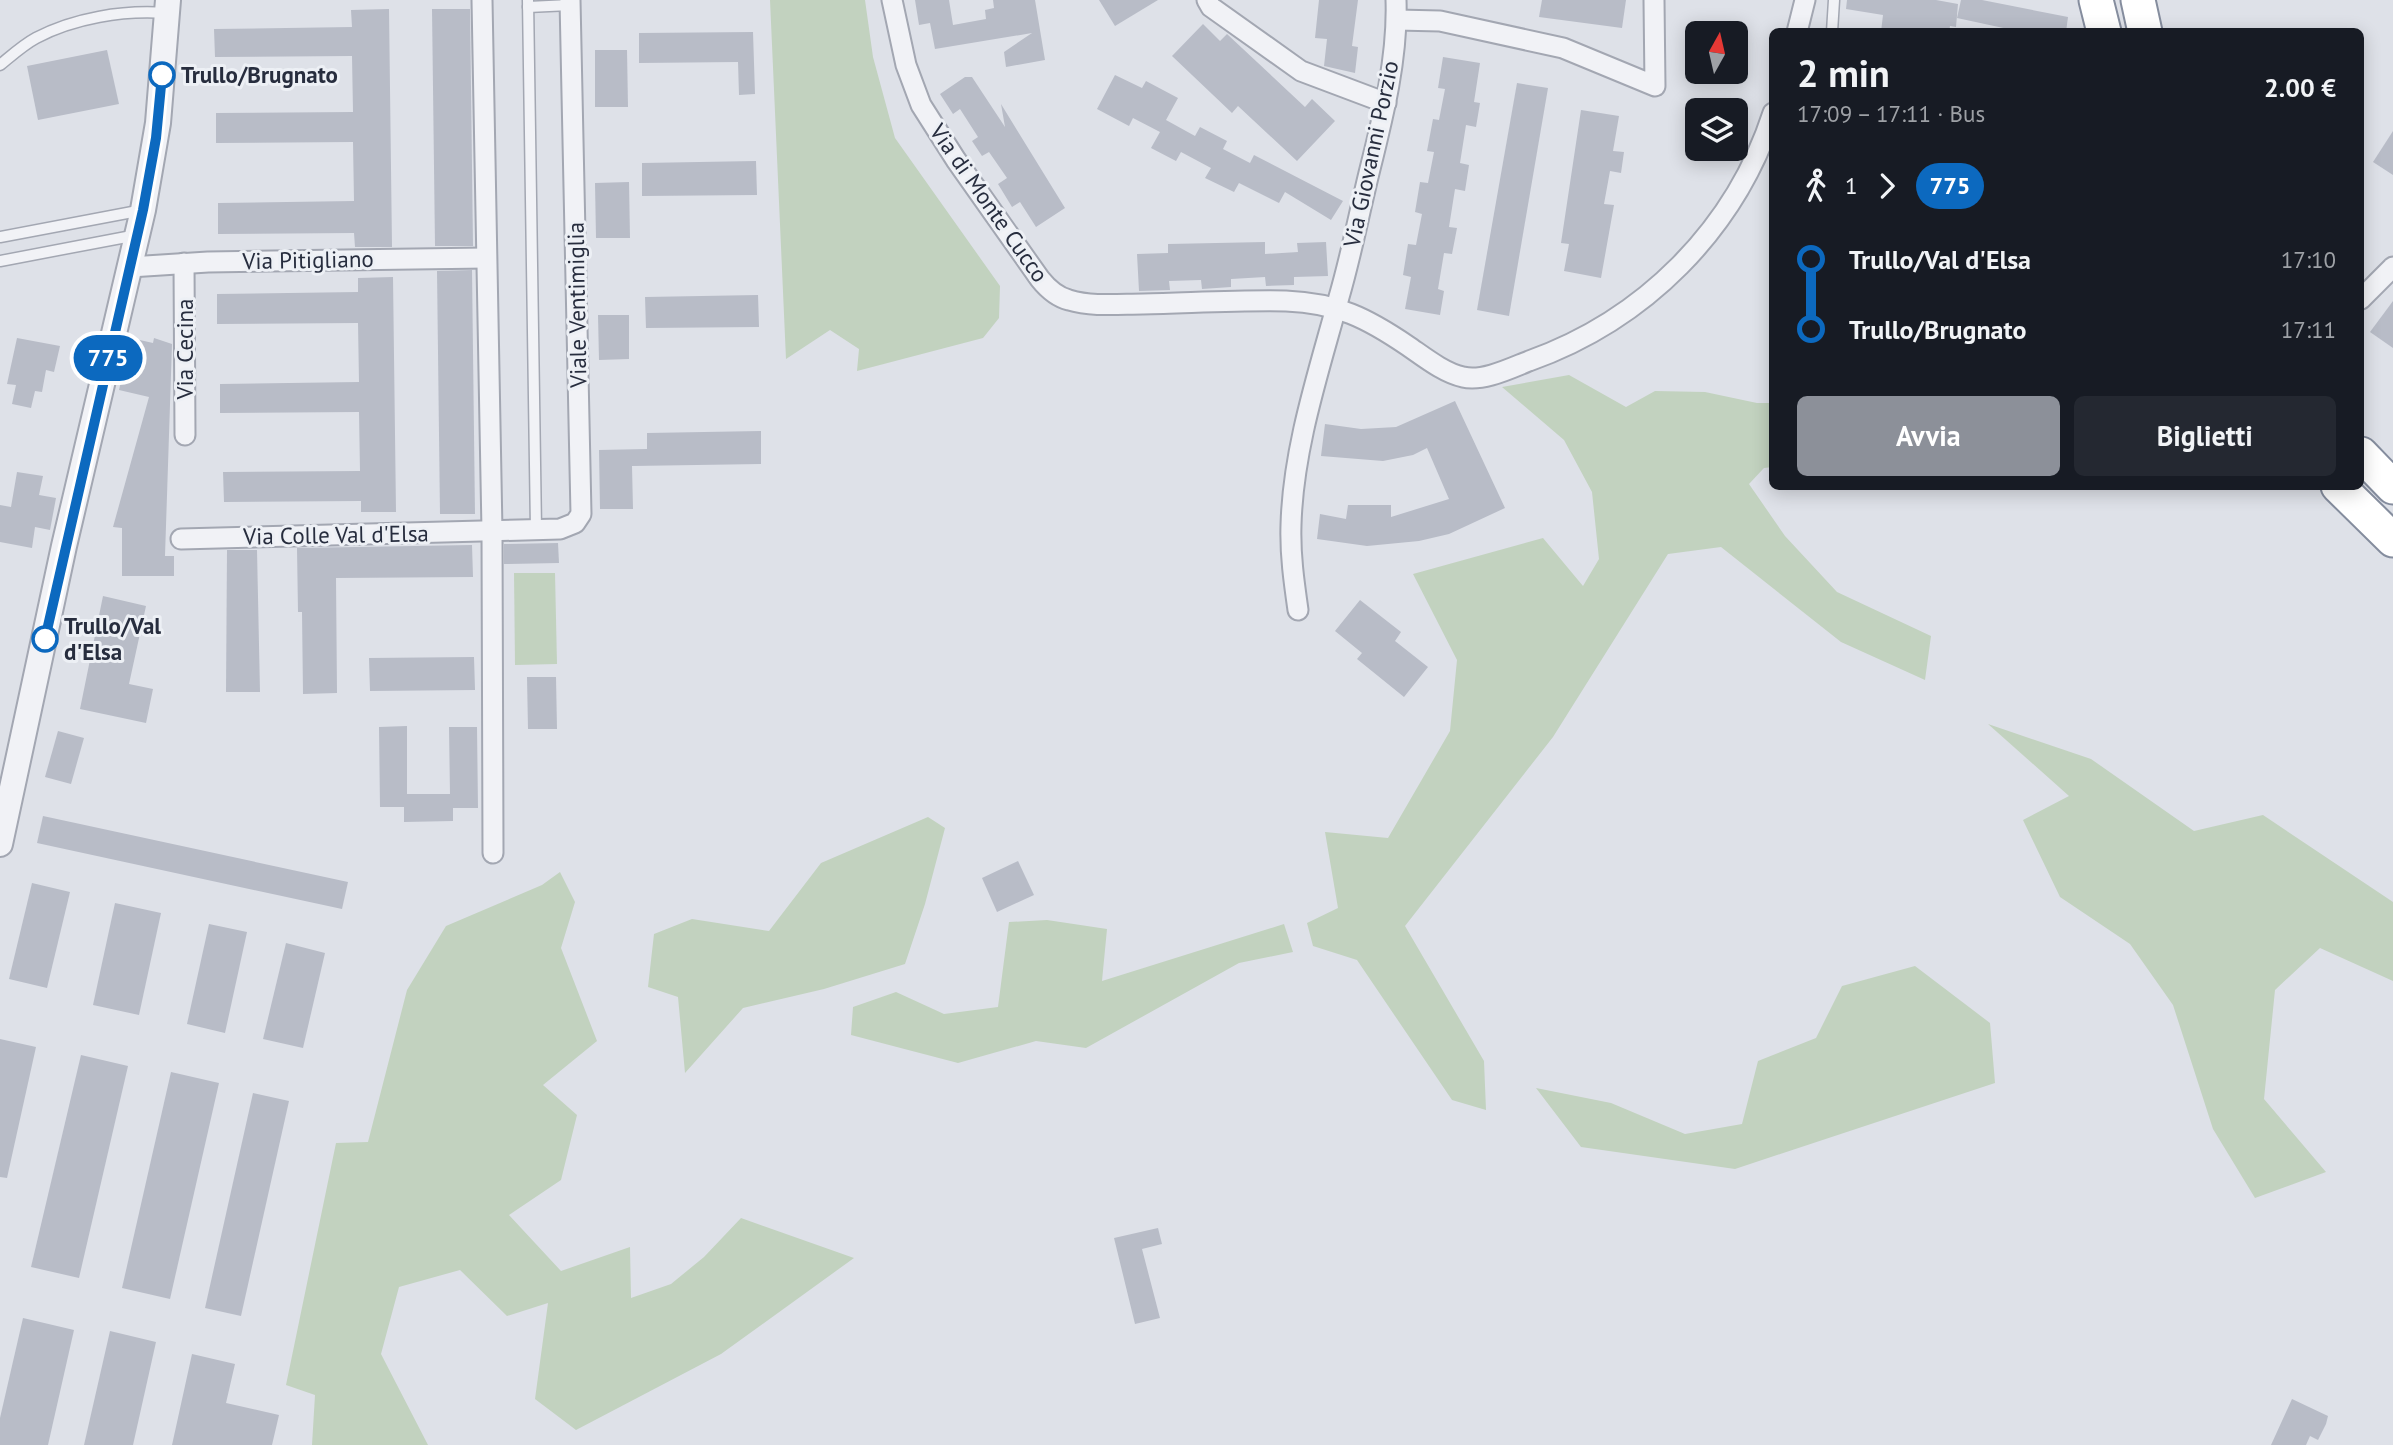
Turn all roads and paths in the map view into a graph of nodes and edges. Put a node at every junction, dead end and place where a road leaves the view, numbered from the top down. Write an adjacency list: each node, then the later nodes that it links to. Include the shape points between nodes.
1 (482, 0): 22 (street)
2 (892, 0): 28 (street, Via di Monte Cucco, via 906,65 921,105 1053,293 1071,301 1112,304 1283,301)
3 (1207, 0): 17 (street, via 1301,71)
4 (1396, 0): 12 (street, Via Giovanni Porzio)
5 (1654, 0): 12 (street, via 1655,86 1563,48 1440,21)
6 (1805, 0): 13 (street)
7 (1834, 0): 14 (lane)
8 (2096, 0): 15 (highway)
9 (528, 3): 10 (lane); 33 (lane)
10 (570, 3): 33 (street, Viale Ventimiglia, via 581,514 566,528)
11 (168, 6): 16 (lane, via 94,18 36,38); 19 (street, via 158,123)
12 (1396, 20): 17 (street, Via Giovanni Porzio)
13 (1798, 28)
14 (1832, 28)
15 (2103, 28)
16 (0, 65)
17 (1386, 103): 28 (street, Via Giovanni Porzio)
18 (1769, 123): 28 (street, Via di Monte Cucco, via 1748,174 1702,242 1631,308 1570,346 1503,370 1464,378 1367,319)
19 (143, 210): 20 (street); 21 (lane)
20 (137, 235): 23 (lane); 25 (street)
21 (0, 237)
22 (486, 258): 24 (street, Via Pitigliano); 34 (street)
23 (0, 261)
24 (184, 263): 25 (street, Via Pitigliano); 29 (street, Via Cecina)
25 (130, 267): 38 (street)
26 (2393, 267): 27 (street)
27 (2364, 296)
28 (1337, 307): 37 (street, Via Giovanni Porzio, via 1311,394 1291,522)
29 (185, 435)
30 (2364, 457): 31 (highway)
31 (2393, 487)
32 (2342, 490): 36 (highway)
33 (536, 530): 34 (street, Viale Ventimiglia)
34 (492, 531): 35 (street, Via Colle Val d'Elsa); 39 (street)
35 (181, 539)
36 (2393, 540)
37 (1298, 610)
38 (0, 844)
39 (493, 853)

